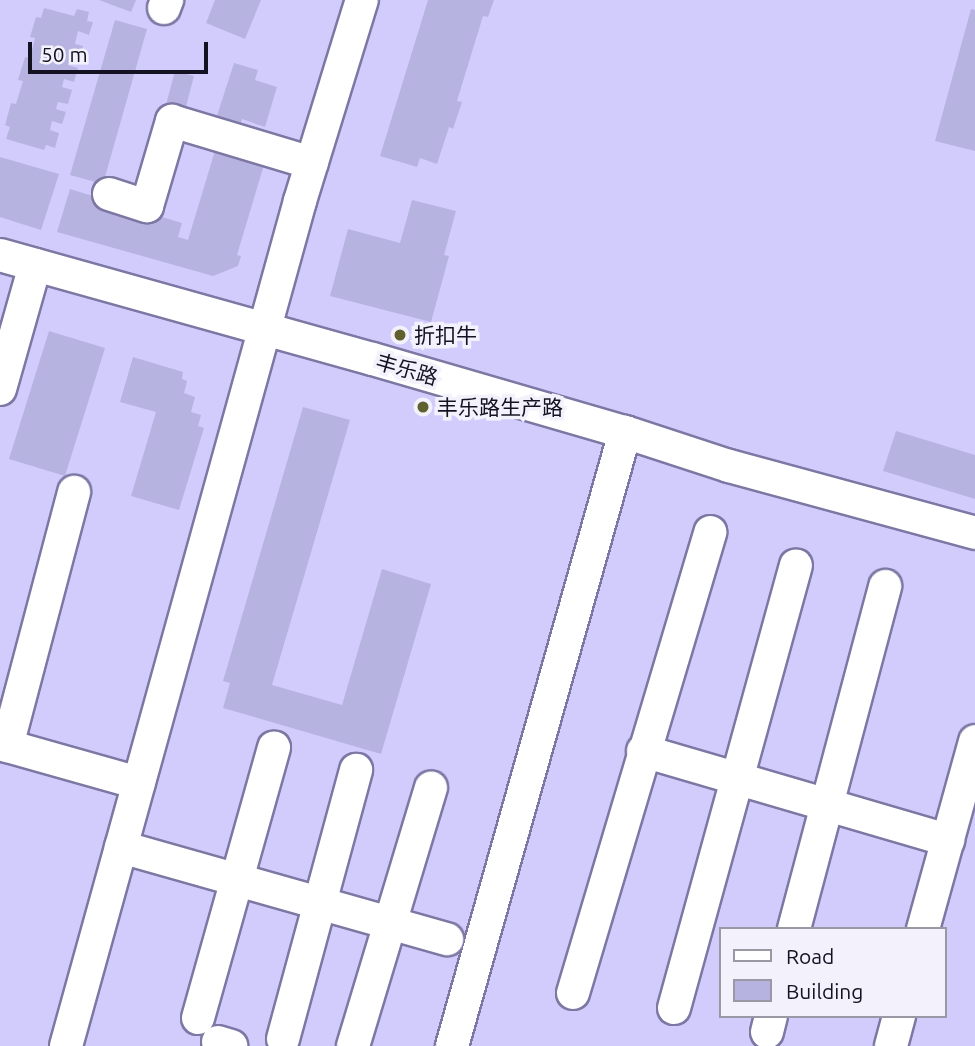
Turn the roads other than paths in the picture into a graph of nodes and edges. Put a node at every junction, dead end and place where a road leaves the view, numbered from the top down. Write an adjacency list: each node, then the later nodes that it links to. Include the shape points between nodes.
1 (362, 0): 2 (street)
2 (312, 163): 3 (street, via 172,121 147,206); 6 (street)
3 (109, 194)
4 (0, 255): 5 (street, 丰乐路)
5 (35, 265): 6 (street, 丰乐路); 7 (street)
6 (265, 328): 8 (street, 丰乐路); 20 (street)
7 (0, 389)
8 (625, 432): 11 (street, 丰乐路, via 729,466); 38 (street)
9 (74, 492): 15 (street)
10 (710, 532): 17 (street)
11 (975, 533)
12 (796, 565): 19 (street)
13 (885, 586): 22 (street)
14 (975, 741): 23 (street)
15 (3, 745): 20 (street)
16 (274, 747): 25 (street)
17 (643, 751): 19 (street); 31 (street)
18 (356, 770): 26 (street)
19 (738, 779): 22 (street); 32 (street)
20 (139, 782): 24 (street)
21 (431, 787): 27 (street)
22 (825, 804): 23 (street); 28 (street)
23 (948, 839): 29 (street)
24 (121, 847): 25 (street); 36 (street)
25 (237, 880): 26 (street); 33 (street)
26 (319, 903): 27 (street); 35 (street)
27 (388, 922): 30 (street); 37 (street)
28 (794, 927)
29 (924, 927)
30 (447, 939)
31 (573, 993)
32 (674, 1009)
33 (198, 1018)
34 (898, 1018): 39 (street)
35 (283, 1039)
36 (66, 1046)
37 (354, 1046)
38 (452, 1046)
39 (891, 1046)

